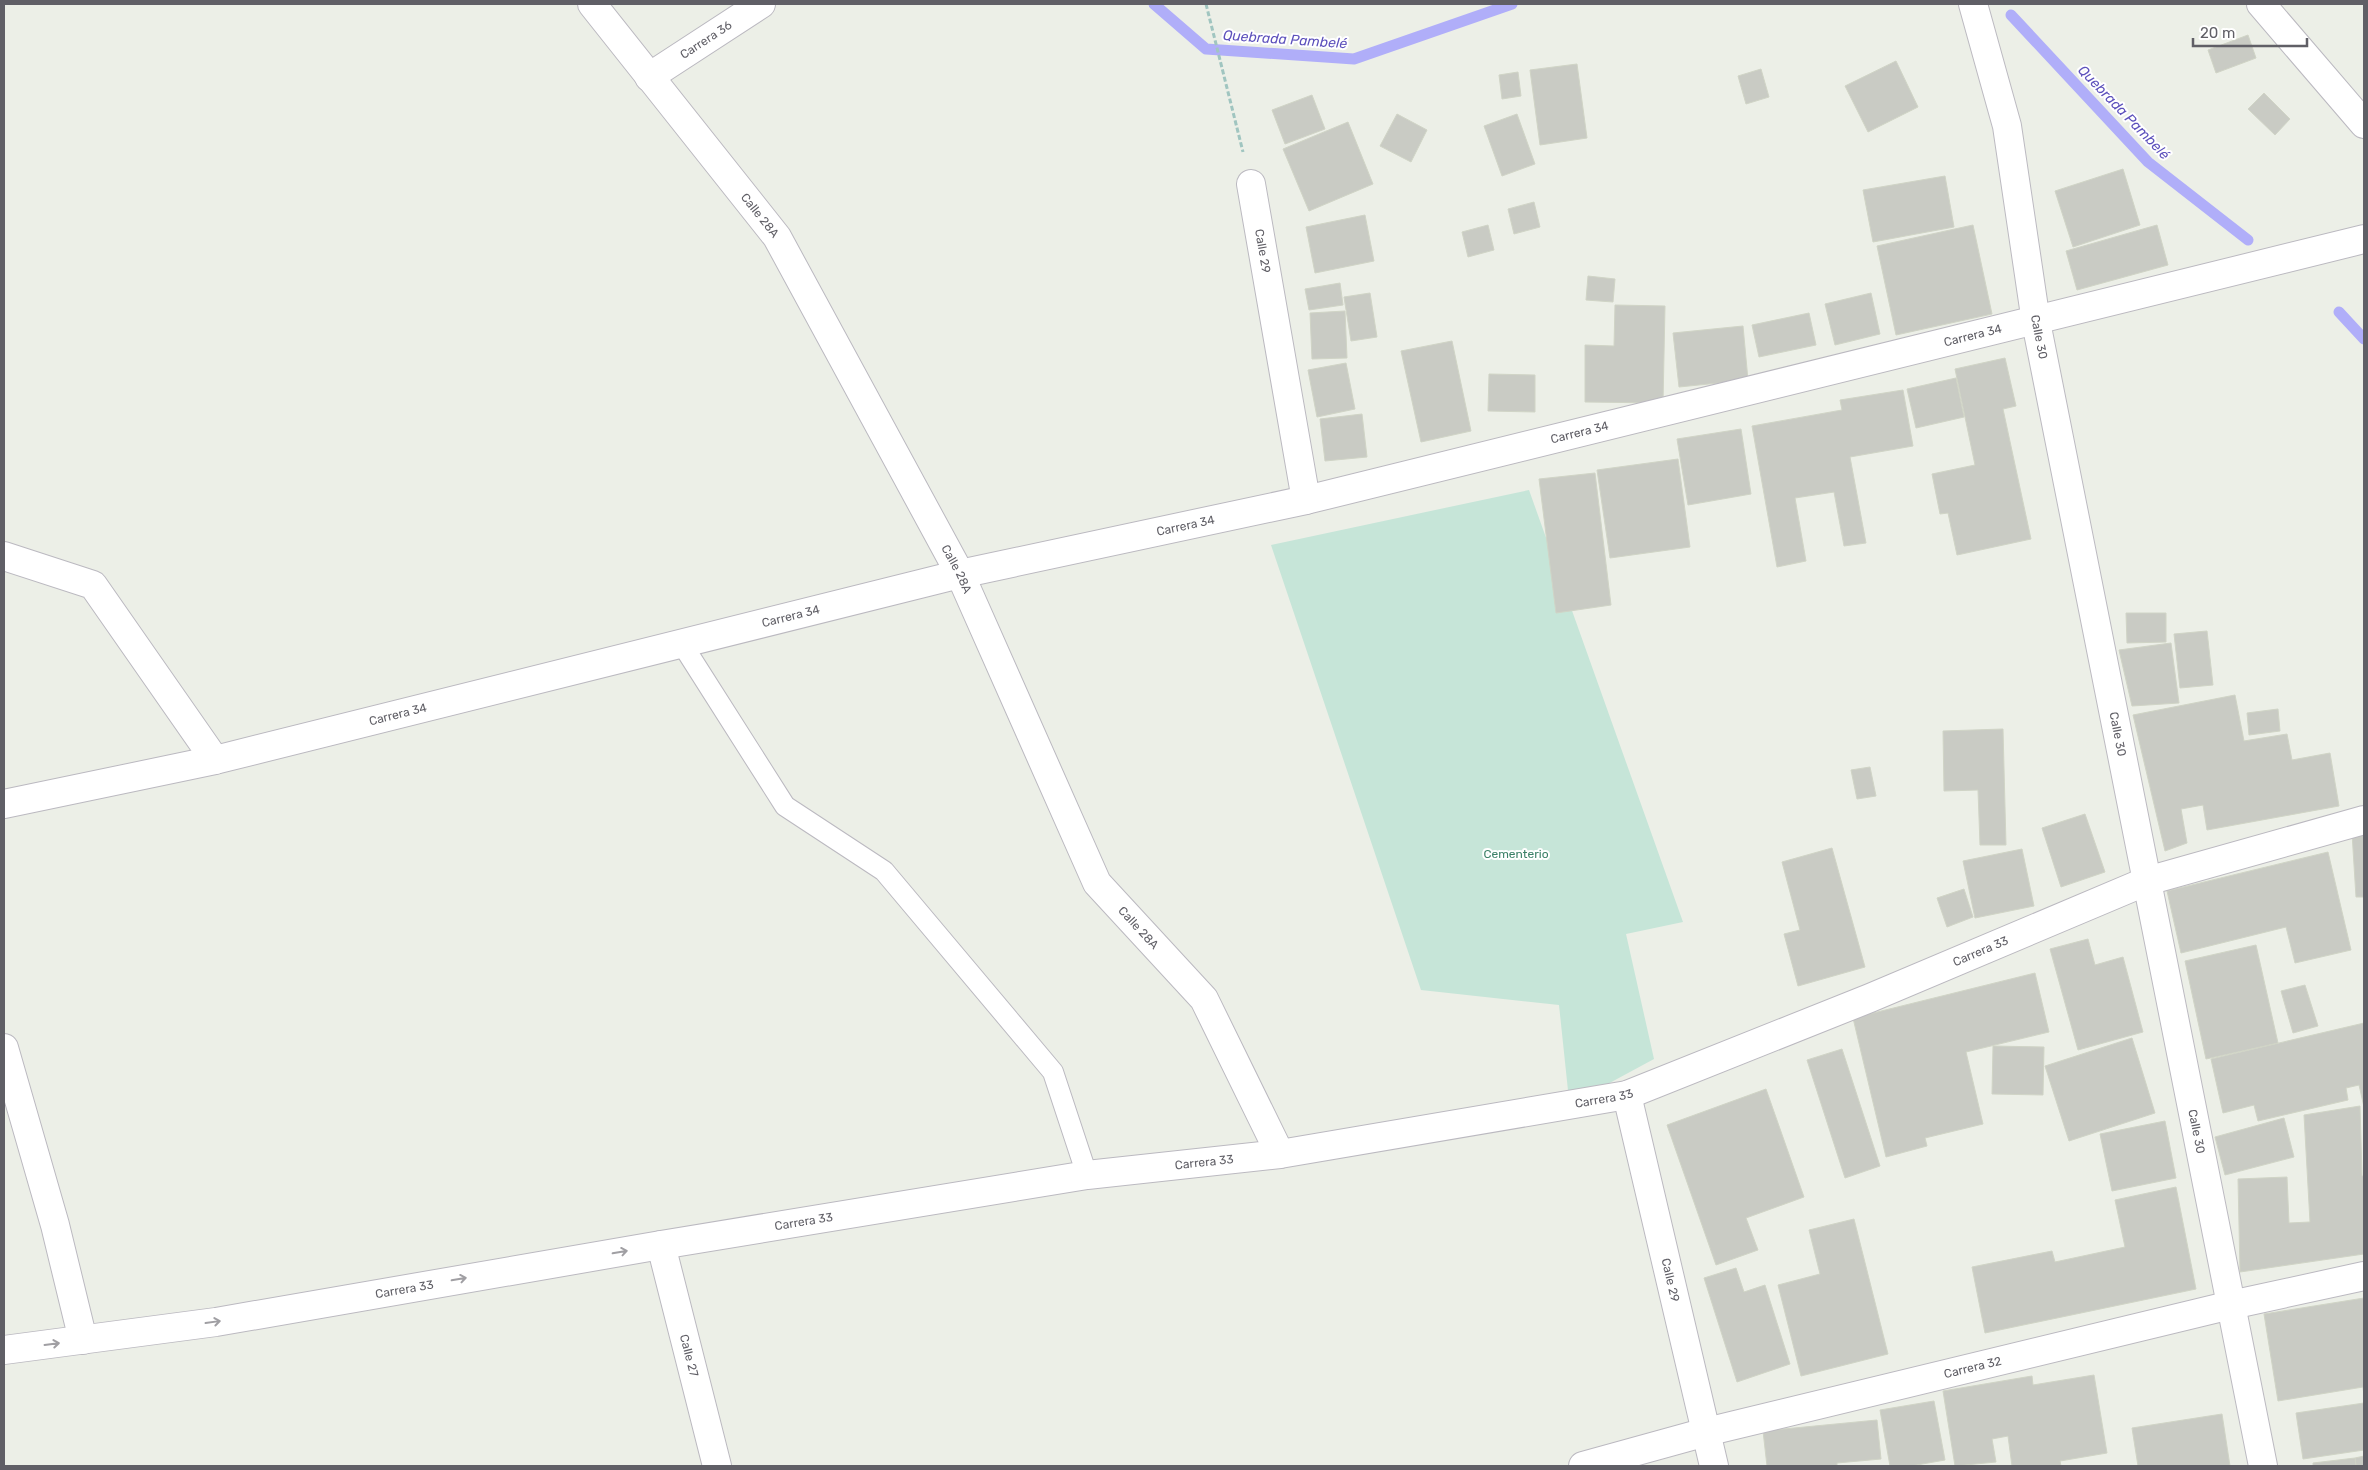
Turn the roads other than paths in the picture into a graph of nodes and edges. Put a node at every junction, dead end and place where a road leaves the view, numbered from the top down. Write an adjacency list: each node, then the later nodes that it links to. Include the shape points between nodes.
1 (592, 4): 5 (street, Calle 28A)
2 (762, 4): 5 (street, Carrera 36)
3 (1973, 4): 9 (street, Calle 30, via 2007,126)
4 (2261, 4): 6 (street)
5 (649, 76): 12 (street, Calle 28A, via 777,237)
6 (2364, 124)
7 (1250, 184): 10 (street, Calle 29)
8 (2364, 239): 9 (street, Carrera 34)
9 (2036, 322): 10 (street, Carrera 34); 17 (street, Calle 30)
10 (1306, 500): 12 (street, Carrera 34)
11 (4, 556): 14 (street, via 93,585)
12 (960, 574): 13 (street, Carrera 34); 20 (street, Calle 28A, via 1097,883 1204,999)
13 (682, 644): 14 (street, Carrera 34); 21 (lane, via 785,806 884,871 1053,1072)
14 (215, 760): 15 (street, Carrera 34)
15 (4, 804)
16 (2364, 820): 17 (street, Carrera 33)
17 (2147, 881): 19 (street, Carrera 33, via 1870,998); 24 (street, Calle 30)
18 (4, 1048): 25 (street, via 55,1225)
19 (1627, 1095): 20 (street, Carrera 33); 27 (street, Calle 29)
20 (1280, 1154): 21 (street, Carrera 33)
21 (1087, 1175): 22 (street, Carrera 33)
22 (661, 1245): 25 (street, Carrera 33, one-way to 22, via 216,1322); 28 (street, Calle 27)
23 (2364, 1276): 24 (street, Carrera 32)
24 (2231, 1305): 27 (street, Carrera 32); 31 (street, Calle 30)
25 (83, 1340): 26 (street, Carrera 33, one-way to 25)
26 (4, 1350)
27 (1706, 1432): 29 (street, Carrera 32); 30 (street, Calle 29)
28 (718, 1466)
29 (1583, 1466)
30 (1714, 1466)
31 (2263, 1466)

